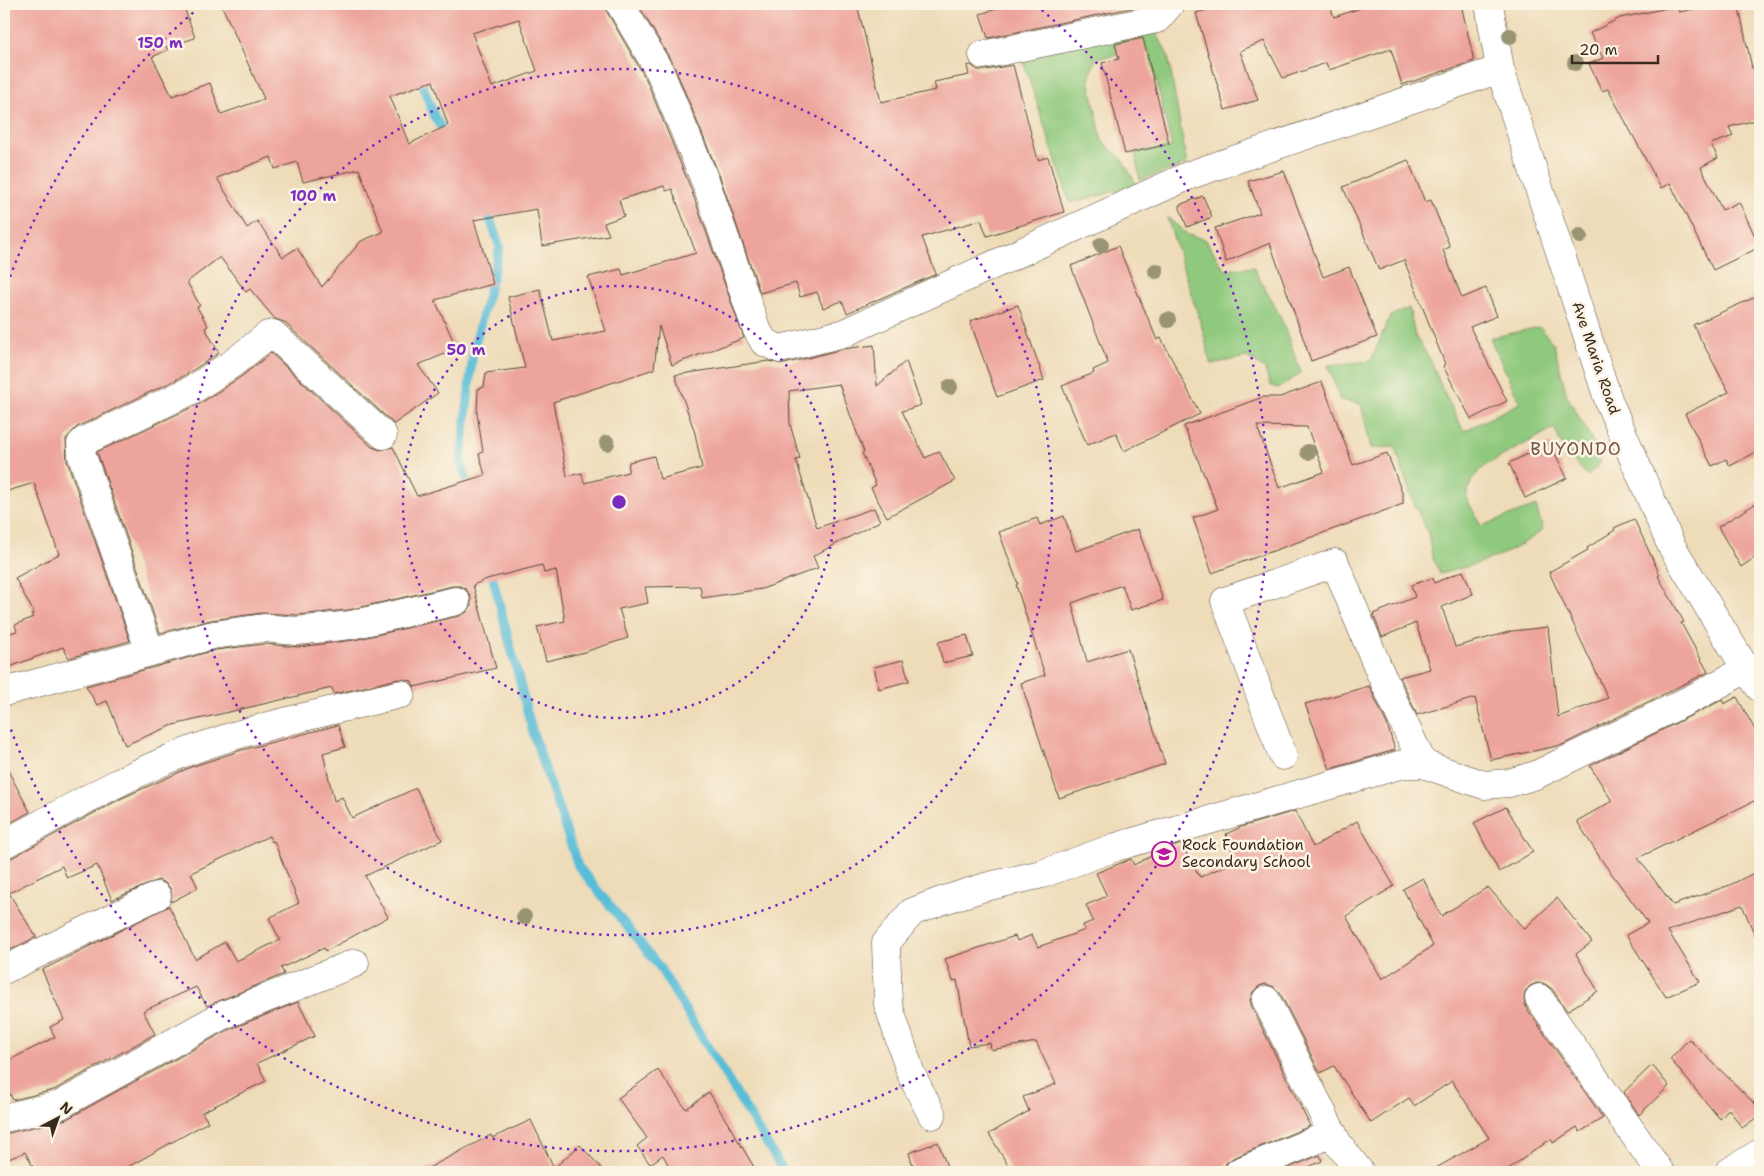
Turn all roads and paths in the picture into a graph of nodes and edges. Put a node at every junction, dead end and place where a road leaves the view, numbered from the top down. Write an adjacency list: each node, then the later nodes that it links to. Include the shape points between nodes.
1 (620, 4): 5 (street, via 660,72 706,183 756,328 764,342 780,349 844,333 1190,175)
2 (1170, 4): 4 (street, via 1158,19)
3 (1489, 4): 5 (street, Ave Maria Road)
4 (983, 55)
5 (1500, 70): 9 (street, Ave Maria Road, via 1609,402 1671,545)
6 (384, 435): 8 (street, via 273,334 192,390 84,441 81,444 82,456)
7 (456, 601): 8 (street, via 351,625 297,631 264,628 213,634)
8 (150, 652): 10 (street)
9 (1753, 678): 13 (street, via 1699,695 1536,775 1509,783 1484,785)
10 (4, 692)
11 (401, 694): 14 (street, via 264,728 185,753 111,785)
12 (1283, 756): 13 (street, via 1225,602 1335,563 1379,670)
13 (1423, 764): 20 (street, via 1403,764 1116,846 1042,874 985,886 912,912 886,943 888,1004 911,1074)
14 (4, 844)
15 (157, 896): 17 (street)
16 (355, 963): 21 (street, via 222,1016 60,1105)
17 (4, 970)
18 (1539, 998): 26 (street)
19 (1266, 1000): 22 (street)
20 (932, 1115)
21 (4, 1118)
22 (1333, 1133): 24 (street); 25 (street)
23 (1760, 1153): 27 (street)
24 (1239, 1172)
25 (1360, 1172)
26 (1660, 1172)
27 (1729, 1172)

